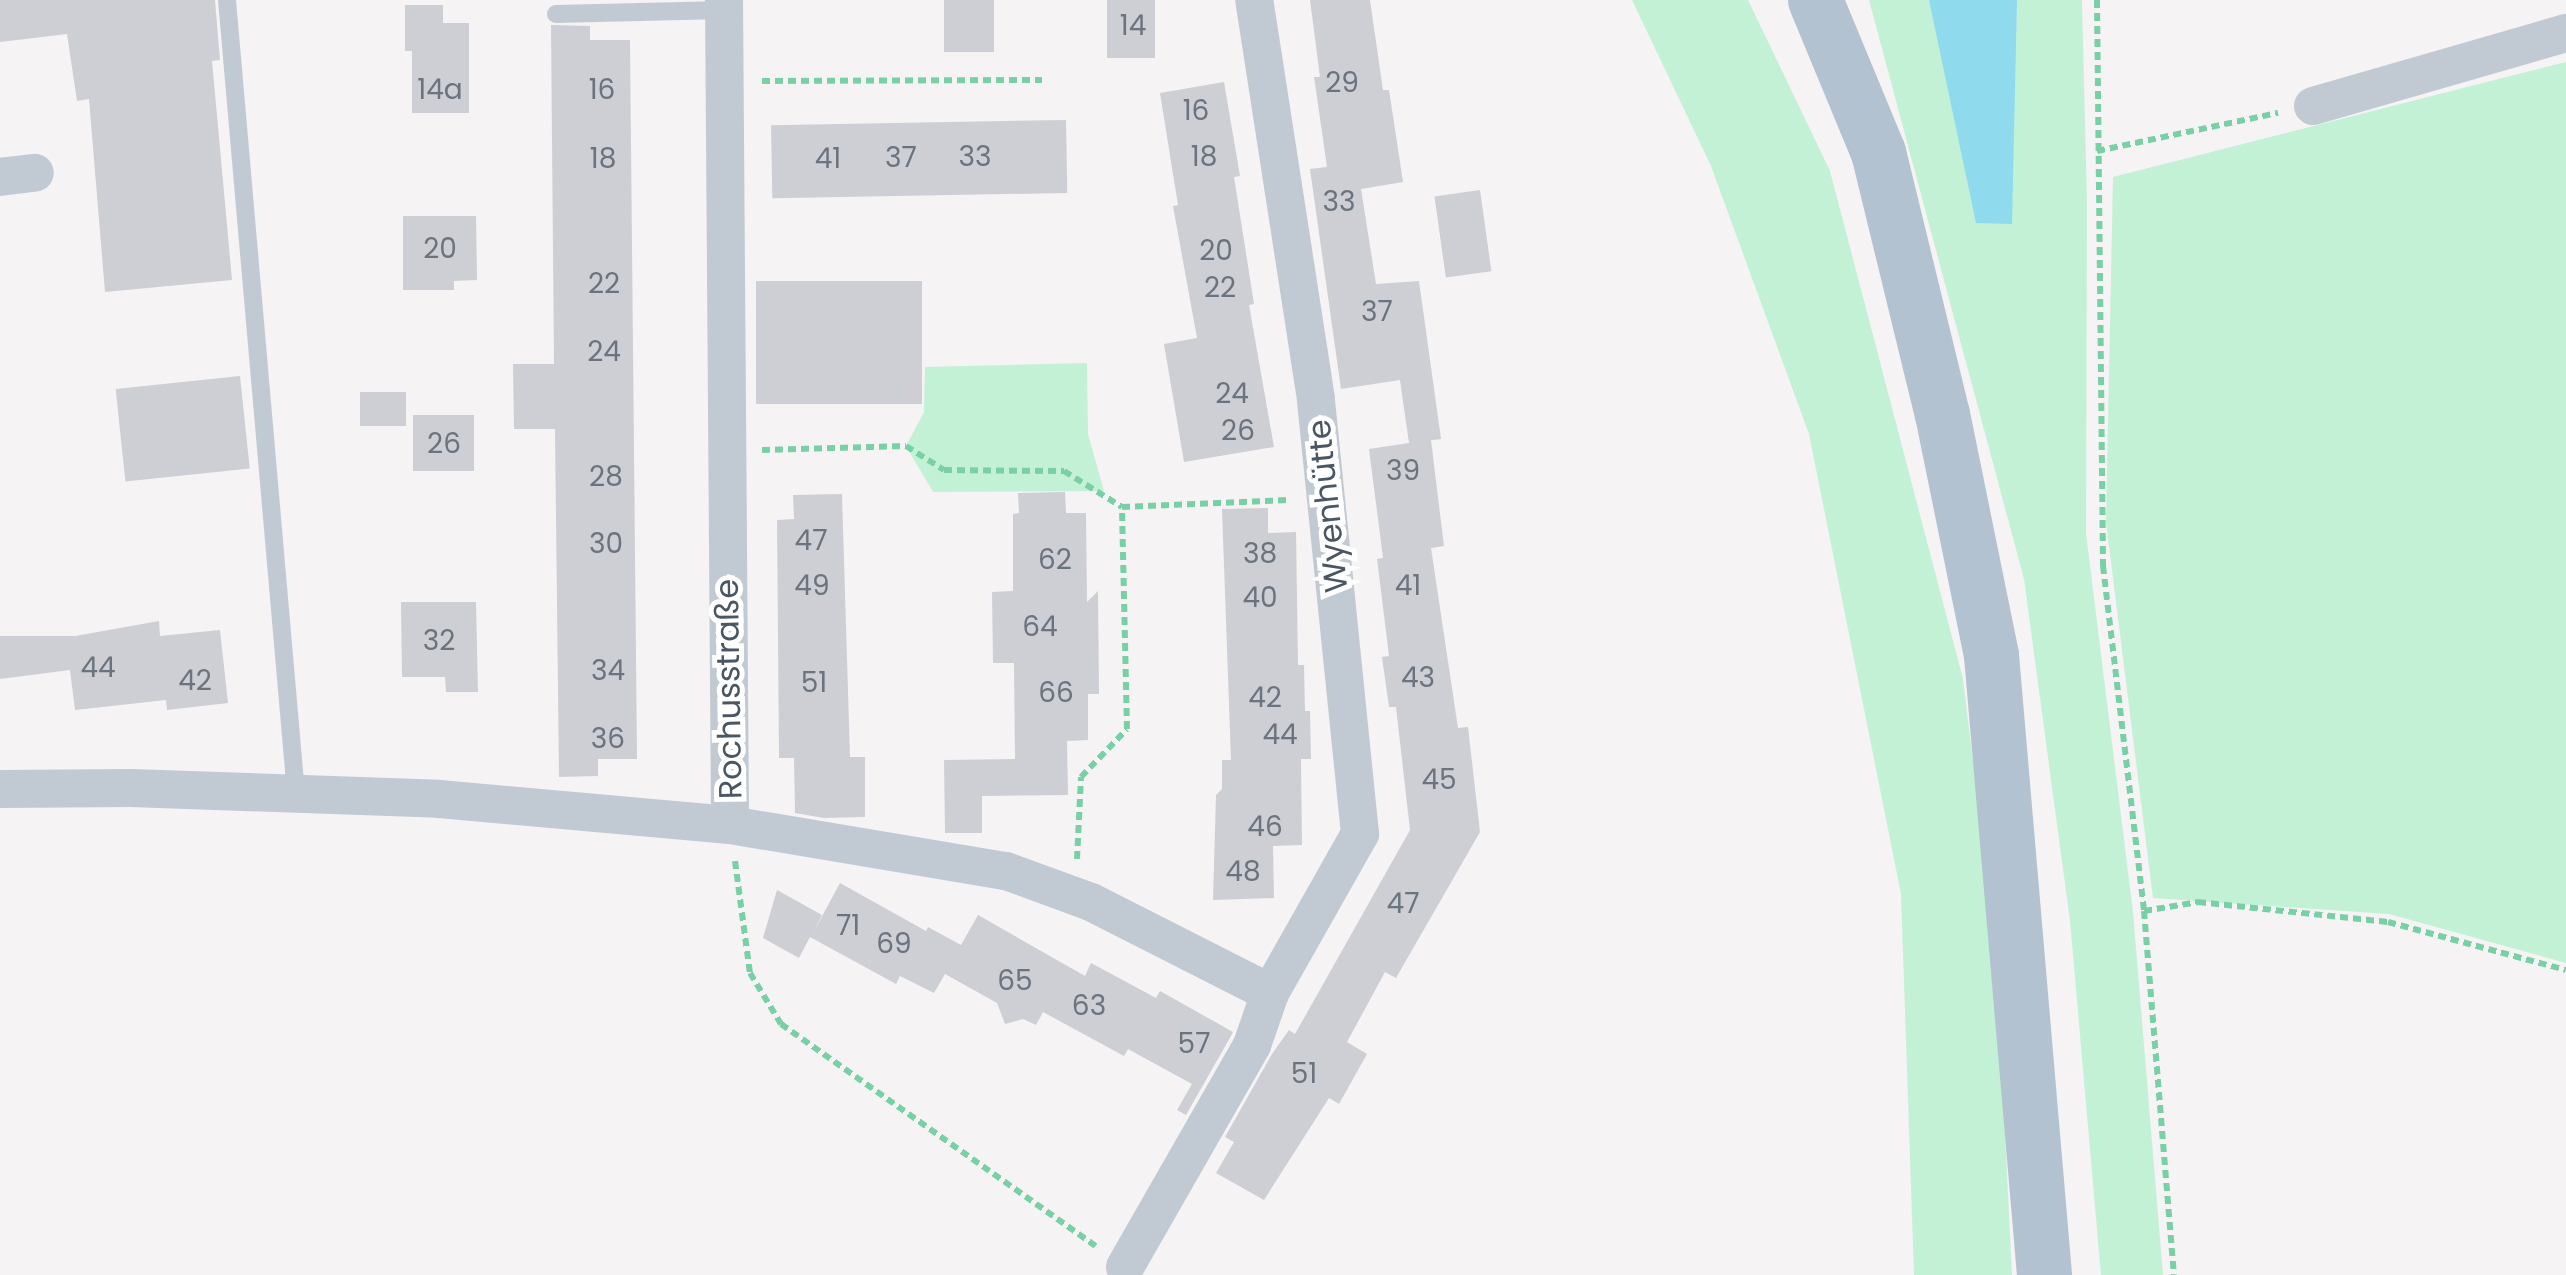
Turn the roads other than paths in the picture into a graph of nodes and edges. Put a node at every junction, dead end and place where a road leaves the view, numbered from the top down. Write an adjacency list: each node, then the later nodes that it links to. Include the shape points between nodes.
1 (227, 0): 9 (lane)
2 (1254, 0): 11 (street, Wyenhütte, via 1316,398 1360,834)
3 (1818, 4): 13 (main road, via 1878,152 1942,414 1991,656)
4 (724, 5): 5 (lane); 10 (street, Rochusstraße)
5 (556, 14)
6 (2566, 33): 7 (street)
7 (2313, 106)
8 (0, 789): 9 (street, Rochusstraße)
9 (296, 794): 10 (street, Rochusstraße, via 439,798)
10 (730, 826): 11 (street, via 1006,871 1074,895)
11 (1270, 993): 12 (street, Wyenhütte, via 1252,1045)
12 (1126, 1267)
13 (2044, 1275)

